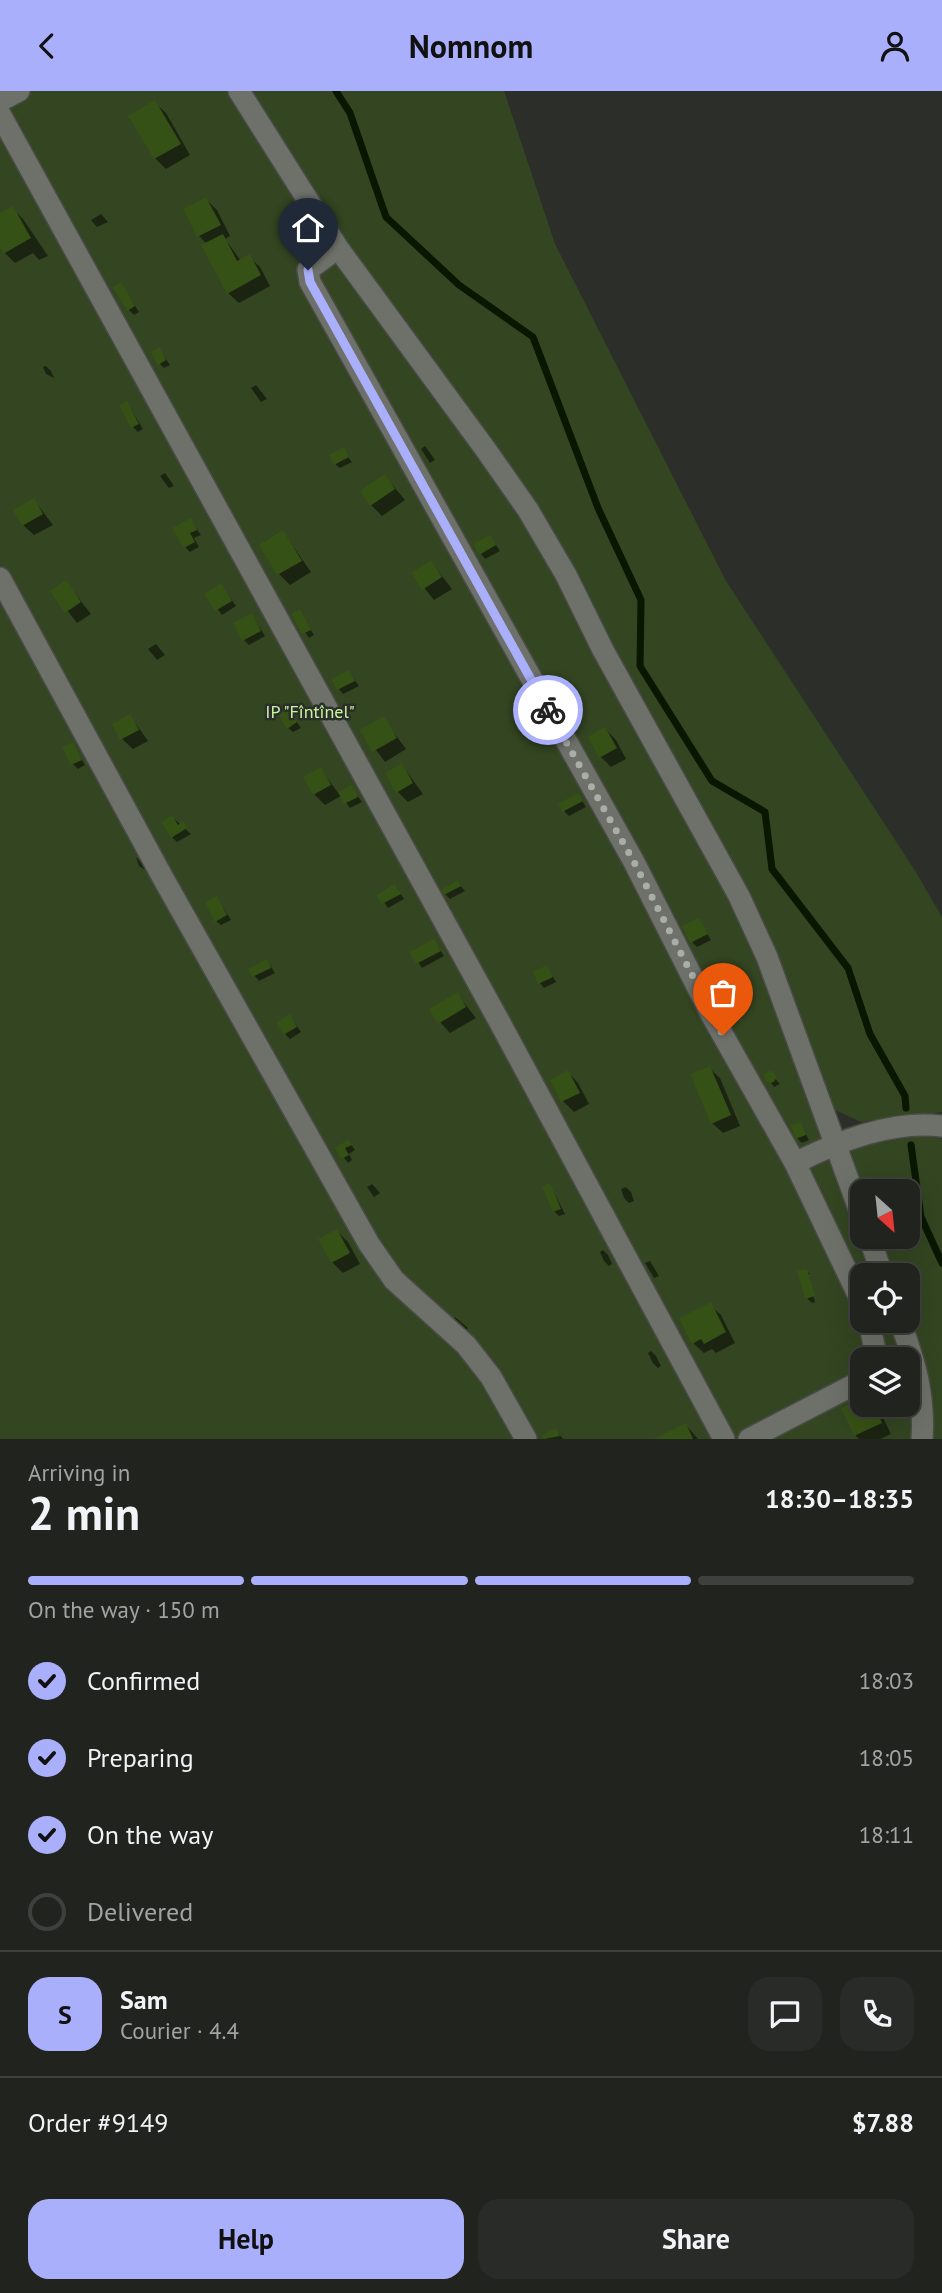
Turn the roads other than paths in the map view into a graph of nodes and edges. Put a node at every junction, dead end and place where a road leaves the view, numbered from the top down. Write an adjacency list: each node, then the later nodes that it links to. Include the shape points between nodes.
1 (19, 91): 3 (street)
2 (239, 91): 5 (street)
3 (0, 101)
4 (0, 114): 15 (street)
5 (338, 248): 8 (street, via 527,510 566,575 739,897 767,957); 9 (street, via 308,270 310,282 634,862 711,1014)
6 (0, 578): 14 (street, via 369,1244 394,1280 466,1345 491,1377)
7 (942, 1126): 8 (street, via 912,1125)
8 (835, 1143): 9 (street); 10 (street)
9 (795, 1163): 11 (street)
10 (850, 1184)
11 (850, 1278)
12 (904, 1333): 17 (street, via 924,1407)
13 (850, 1387): 16 (street)
14 (526, 1439)
15 (724, 1439)
16 (749, 1439)
17 (922, 1439)

